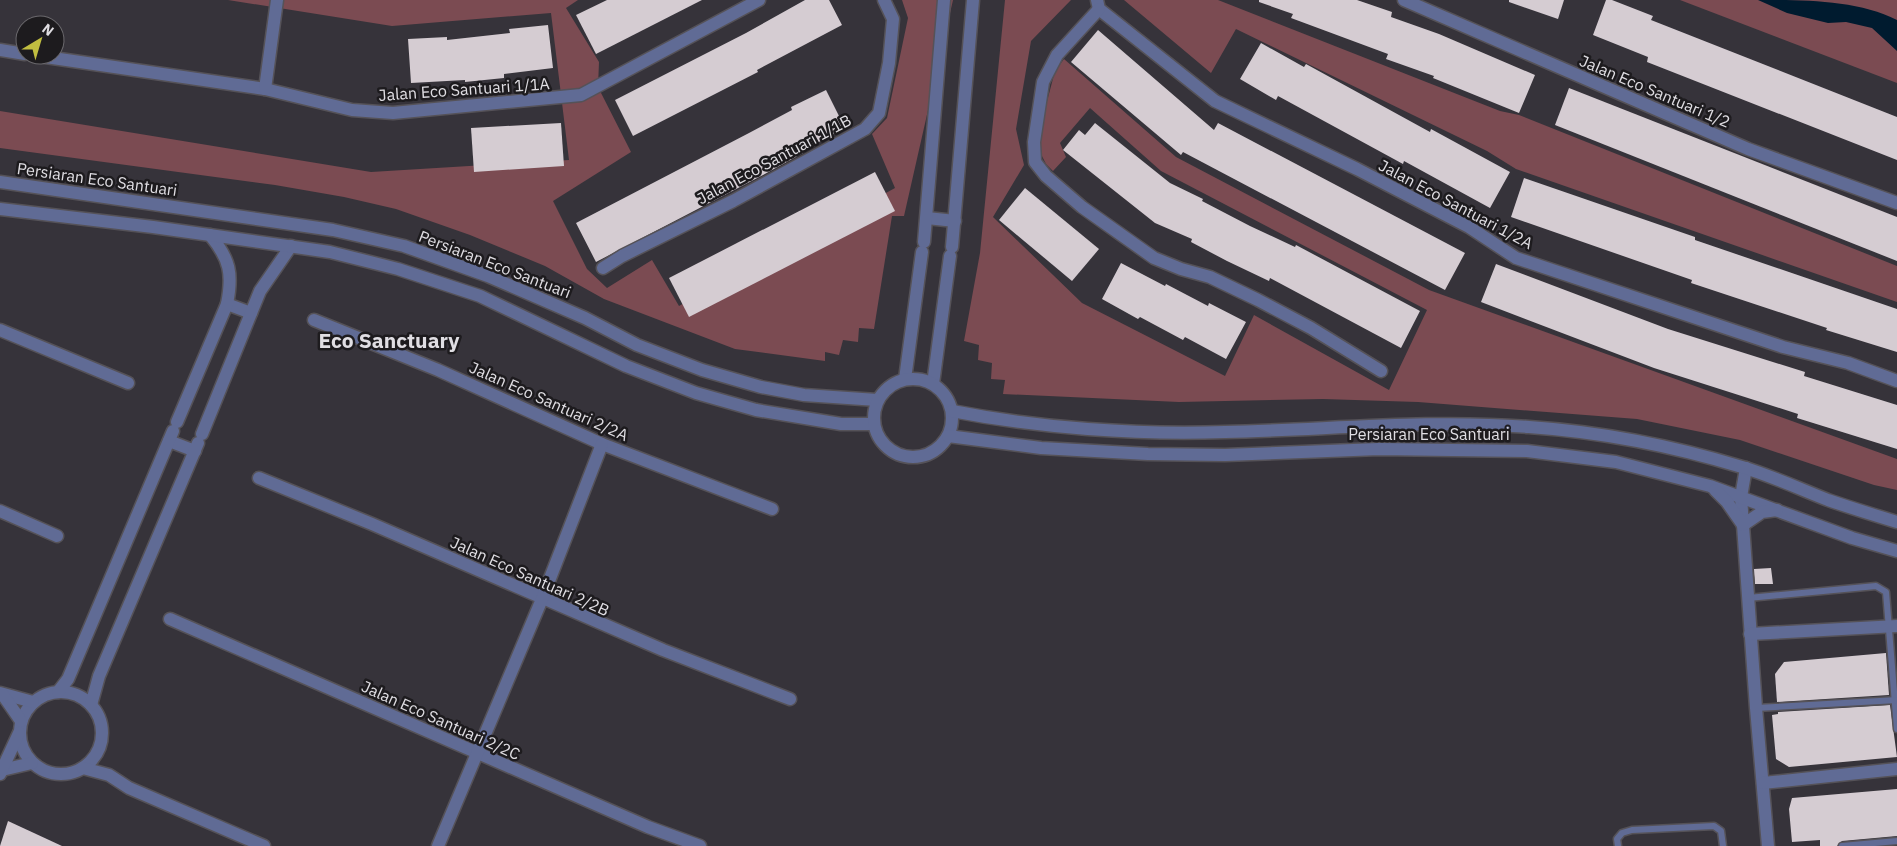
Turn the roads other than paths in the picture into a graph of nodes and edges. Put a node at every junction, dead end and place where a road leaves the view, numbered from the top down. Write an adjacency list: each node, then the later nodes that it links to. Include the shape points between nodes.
1 (277, 0): 11 (street)
2 (758, 0): 11 (street, Jalan Eco Santuari 1/1A, via 581,95 393,113 352,110)
3 (884, 0): 19 (street, Jalan Eco Santuari 1/1B, via 893,19 889,63 879,113 865,128)
4 (944, 0): 15 (street)
5 (974, 0): 16 (street)
6 (1404, 0): 13 (street, Jalan Eco Santuari 1/2, via 1748,149)
7 (1098, 5): 24 (street, via 1057,55 1043,82 1034,142 1035,162 1046,176 1082,207 1154,258 1210,277 1258,300); 26 (street, Jalan Eco Santuari 1/2A, via 1215,102 1357,169 1469,227 1516,258 1783,347 1848,363)
8 (0, 50): 9 (street)
9 (15, 52)
10 (65, 60): 11 (street, Jalan Eco Santuari 1/1A)
11 (265, 89)
12 (0, 182): 29 (street, Persiaran Eco Santuari, via 325,228 404,246 488,276 585,318 636,345 702,370 760,387 804,395)
13 (1897, 203)
14 (0, 209): 17 (street)
15 (927, 218): 16 (street); 25 (street)
16 (955, 221): 28 (street)
17 (210, 235): 18 (street); 20 (street, via 230,272 232,284)
18 (291, 246): 21 (street, via 260,291); 31 (street, via 398,269 480,296 626,366 696,393 756,410 842,424)
19 (603, 268)
20 (227, 304): 21 (street); 32 (street)
21 (251, 313): 34 (street)
22 (314, 320): 35 (street, Jalan Eco Santuari 2/2A, via 438,370)
23 (0, 330): 27 (street)
24 (1382, 371)
25 (905, 379): 28 (street, via 915,378); 29 (street, via 884,390)
26 (1897, 381)
27 (128, 384)
28 (933, 384): 30 (street, via 945,396)
29 (877, 400): 31 (street)
30 (952, 411): 33 (street); 36 (street, Persiaran Eco Santuari, via 989,418 1148,433 1378,425 1528,426 1620,437)
31 (874, 424): 33 (street, via 885,445 895,453 907,456 931,452)
32 (173, 432): 34 (street); 52 (street, via 68,679)
33 (948, 436): 38 (street, Persiaran Eco Santuari, via 1041,448 1148,454 1226,455 1379,449 1526,451 1616,462)
34 (198, 443): 57 (street, via 99,676)
35 (602, 444): 40 (street, Jalan Eco Santuari 2/2A); 48 (street)
36 (1746, 468): 39 (street); 43 (street, Persiaran Eco Santuari)
37 (259, 478): 48 (street, Jalan Eco Santuari 2/2B)
38 (1710, 486): 39 (street, Persiaran Eco Santuari); 44 (street, via 1727,502)
39 (1741, 497): 41 (street, Persiaran Eco Santuari); 44 (street)
40 (772, 509)
41 (1777, 510): 44 (street, via 1762,512); 46 (street, Persiaran Eco Santuari)
42 (0, 511): 45 (street)
43 (1897, 522)
44 (1743, 525): 47 (street)
45 (57, 536)
46 (1897, 551)
47 (1748, 598): 50 (lane, via 1876,586 1886,592); 51 (street)
48 (542, 600): 54 (street, Jalan Eco Santuari 2/2B); 62 (street)
49 (170, 619): 62 (street, Jalan Eco Santuari 2/2C)
50 (1892, 626): 51 (street); 55 (lane)
51 (1750, 634): 58 (street)
52 (58, 692): 56 (street); 57 (street, via 76,695)
53 (2, 694): 56 (street); 59 (street)
54 (790, 699)
55 (1896, 700): 58 (lane); 60 (lane)
56 (33, 702): 59 (street)
57 (91, 705): 61 (street, via 102,727)
58 (1756, 708): 68 (street)
59 (20, 727): 63 (street, via 21,744); 66 (street)
60 (1897, 729)
61 (98, 750): 64 (street); 67 (street)
62 (476, 753): 71 (street); 72 (street, Jalan Eco Santuari 2/2C)
63 (32, 763): 64 (street, via 56,774 73,773); 66 (street)
64 (83, 768): 67 (street)
65 (1897, 769): 68 (street)
66 (1, 772)
67 (109, 775): 70 (street, via 129,788)
68 (1763, 783): 75 (street)
69 (1897, 841): 76 (lane)
70 (264, 846)
71 (438, 846)
72 (700, 846)
73 (1618, 846): 74 (lane, via 1622,833 1632,830 1714,826 1720,831)
74 (1723, 846)
75 (1768, 846)
76 (1842, 846)

